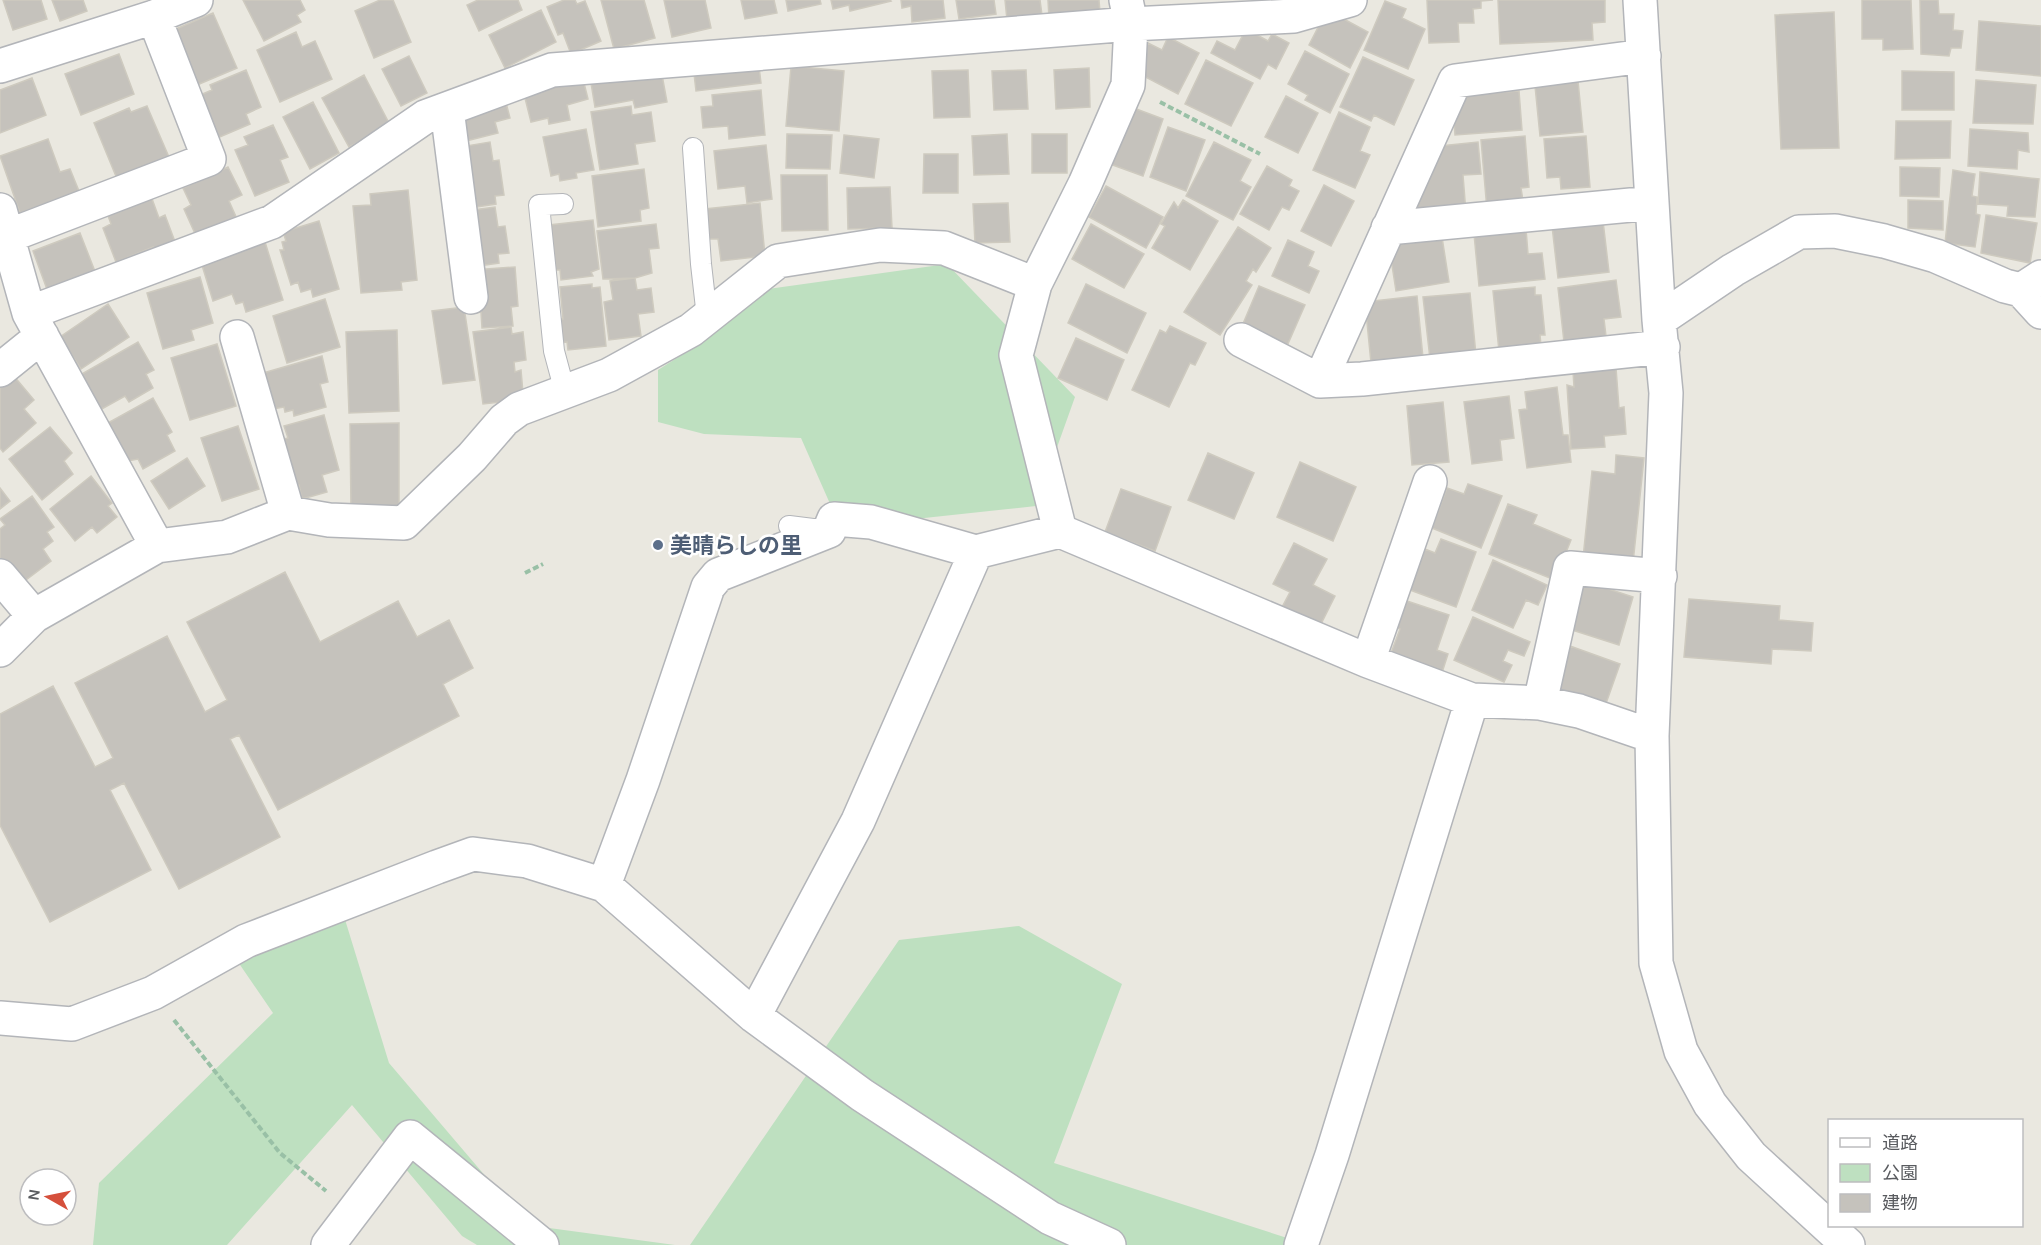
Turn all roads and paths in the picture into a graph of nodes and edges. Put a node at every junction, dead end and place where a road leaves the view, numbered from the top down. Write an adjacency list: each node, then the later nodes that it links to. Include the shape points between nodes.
1 (196, 0): 5 (street)
2 (1350, 0): 4 (street, via 1294,16)
3 (1640, 0): 6 (street)
4 (1129, 12): 8 (street); 9 (street, via 552,70)
5 (154, 17): 7 (street); 14 (street, via 209,159)
6 (1644, 56): 12 (street); 15 (street, via 1455,81)
7 (0, 66)
8 (1128, 85): 11 (path); 16 (street)
9 (447, 109): 18 (street); 20 (street, via 425,117 272,222)
10 (693, 148): 19 (lane)
11 (1260, 154)
12 (1652, 203): 15 (street); 21 (street)
13 (562, 204): 26 (lane, via 539,205 554,351)
14 (4, 223): 20 (street)
15 (1388, 228): 25 (street)
16 (1035, 284): 19 (street, via 944,248 880,245 778,261); 31 (street, via 1016,355)
17 (2034, 293): 21 (street, via 2005,286 1936,256 1884,240 1835,231 1799,232 1733,270)
18 (471, 297)
19 (707, 317): 26 (street, via 691,330 609,375)
20 (35, 324): 24 (street); 32 (street)
21 (1661, 333): 25 (street, via 1362,379); 37 (street, via 1666,393)
22 (237, 337): 28 (street)
23 (1241, 340): 25 (street)
24 (0, 370)
25 (1320, 381)
26 (565, 392): 28 (street, via 519,409 504,420 404,523 329,520)
27 (1430, 482): 40 (street)
28 (288, 513): 32 (street, via 227,537)
29 (789, 526): 30 (lane)
30 (829, 531): 33 (street, via 834,519 871,522); 44 (street, via 718,575 708,587)
31 (1060, 531): 33 (street); 40 (street)
32 (157, 546): 38 (street)
33 (976, 552): 46 (street, via 858,820)
34 (543, 564): 35 (path)
35 (525, 573)
36 (0, 576): 38 (street)
37 (1660, 576): 42 (street, via 1570,568); 43 (street)
38 (34, 616): 39 (street)
39 (0, 650)
40 (1368, 661): 41 (street)
41 (1472, 700): 42 (street); 54 (street)
42 (1540, 703): 43 (street, via 1579,711)
43 (1652, 736): 49 (street, via 1656,963 1682,1051 1710,1104 1751,1156)
44 (604, 885): 45 (street, via 527,861 473,854 246,941); 46 (street)
45 (153, 993): 47 (street, via 72,1024); 48 (path, via 280,1153)
46 (754, 1016): 53 (street, via 862,1095 1040,1212)
47 (0, 1018)
48 (352, 1213): 51 (street); 52 (street, via 410,1137)
49 (1828, 1227)
50 (1828, 1227): 55 (street)
51 (328, 1245)
52 (542, 1245)
53 (1109, 1245)
54 (1301, 1245)
55 (1848, 1245)

